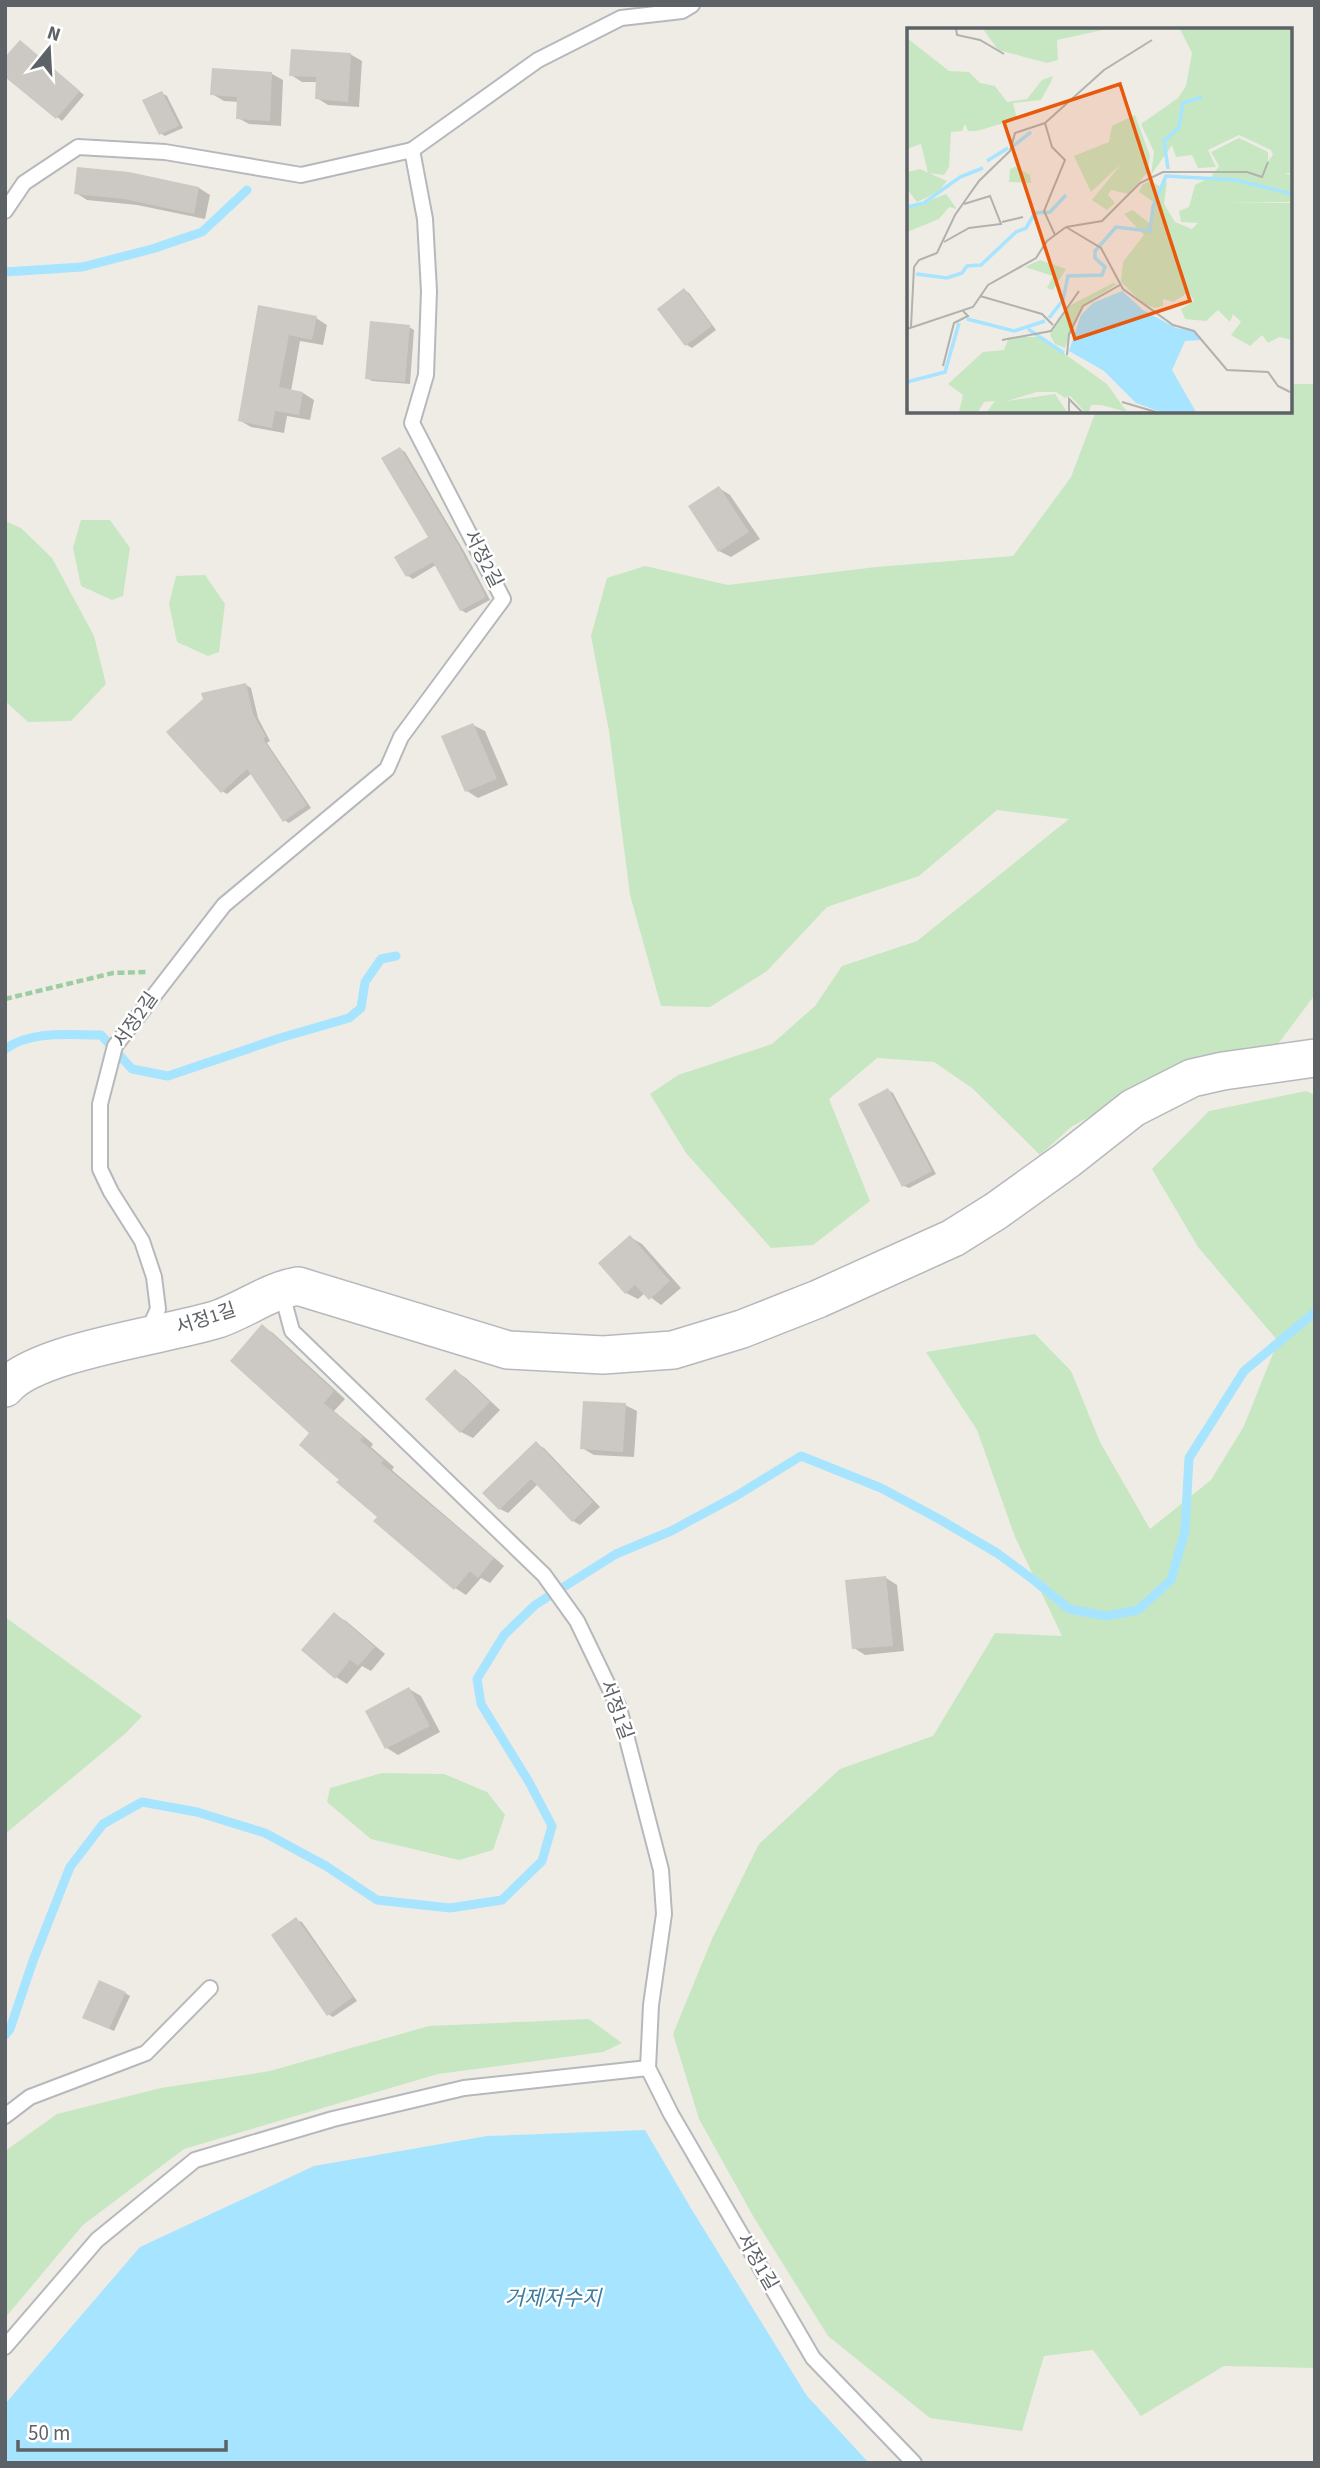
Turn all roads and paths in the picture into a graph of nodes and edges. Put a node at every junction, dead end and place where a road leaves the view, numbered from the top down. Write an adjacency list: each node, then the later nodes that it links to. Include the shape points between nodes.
1 (692, 5): 2 (lane, via 682,11 621,18 538,60)
2 (412, 150): 3 (lane, via 301,175 165,152 78,146 24,183); 4 (lane, 서정2길, via 425,219 429,291 426,375 412,423 503,599 401,737 387,769 224,905)
3 (5, 211)
4 (169, 974): 5 (path, via 113,973); 8 (lane, 서정2길, via 115,1046 100,1104 100,1169 142,1241 154,1277 158,1310)
5 (5, 999)
6 (1315, 1058): 7 (street, via 1192,1078 1133,1108 1037,1182 953,1238 818,1299 673,1350 603,1355 508,1350 328,1294 298,1286)
7 (281, 1289): 8 (street, 서정1길, via 220,1318); 11 (lane, 서정1길, via 292,1331 544,1575 577,1621 619,1708 661,1870 664,1914 651,2005)
8 (145, 1337): 9 (street, 서정1길, via 42,1363)
9 (5, 1388)
10 (210, 1987): 12 (lane, via 146,2053 30,2097)
11 (648, 2068): 13 (lane, via 464,2088 333,2119 195,2160 97,2240); 14 (lane, 서정1길, via 813,2358)
12 (5, 2116)
13 (5, 2347)
14 (914, 2463)

